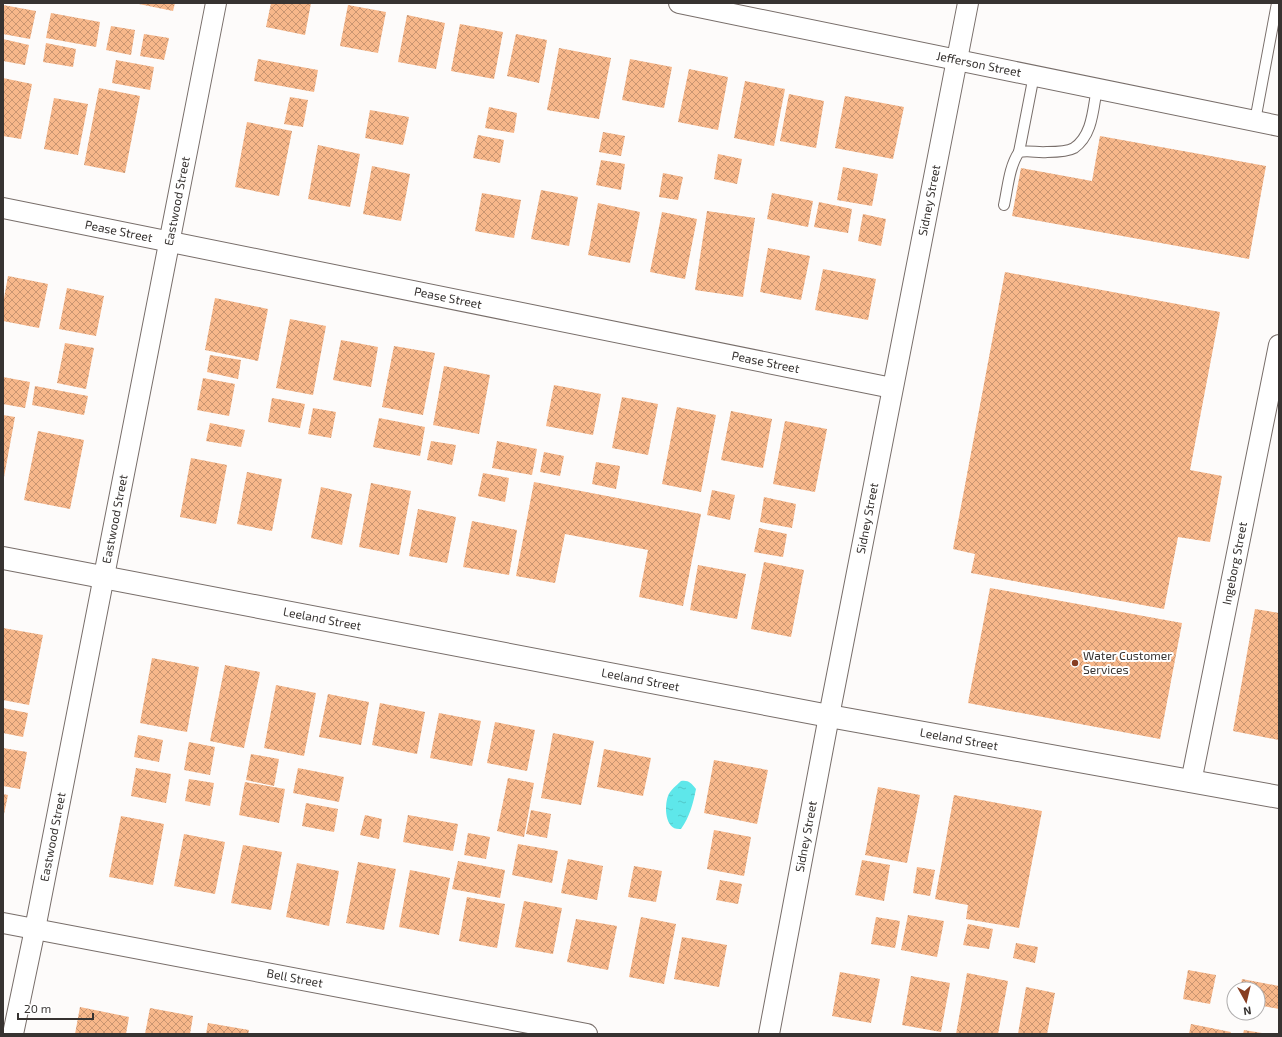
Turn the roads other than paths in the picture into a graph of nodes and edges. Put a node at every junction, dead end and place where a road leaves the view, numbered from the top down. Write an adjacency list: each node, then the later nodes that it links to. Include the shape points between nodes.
1 (216, 3): 13 (street, Eastwood Street)
2 (679, 3): 5 (street, Jefferson Street)
3 (968, 3): 5 (street, Sidney Street)
4 (1277, 3): 8 (lane)
5 (957, 59): 6 (street, Jefferson Street); 15 (street, Sidney Street)
6 (1034, 75): 7 (street, Jefferson Street); 10 (lane)
7 (1097, 88): 8 (street, Jefferson Street); 10 (lane, via 1090,126 1074,148 1059,152)
8 (1255, 121): 9 (street, Jefferson Street)
9 (1279, 126)
10 (1019, 152): 11 (lane, via 1010,171)
11 (1004, 205)
12 (3, 208): 13 (street, Pease Street)
13 (169, 241): 15 (street, Pease Street); 17 (street, Eastwood Street)
14 (1279, 345): 19 (street, Ingeborg Street)
15 (892, 388): 18 (street, Sidney Street)
16 (3, 558): 17 (main road, Leeland Street)
17 (104, 578): 18 (main road, Leeland Street); 22 (street, Eastwood Street)
18 (829, 716): 19 (main road, Leeland Street); 25 (street, Sidney Street)
19 (1191, 782): 20 (main road, Leeland Street)
20 (1279, 797)
21 (3, 923): 22 (street, Bell Street)
22 (35, 929): 23 (street, Eastwood Street); 24 (street, Bell Street)
23 (13, 1034)
24 (587, 1034)
25 (769, 1034)

